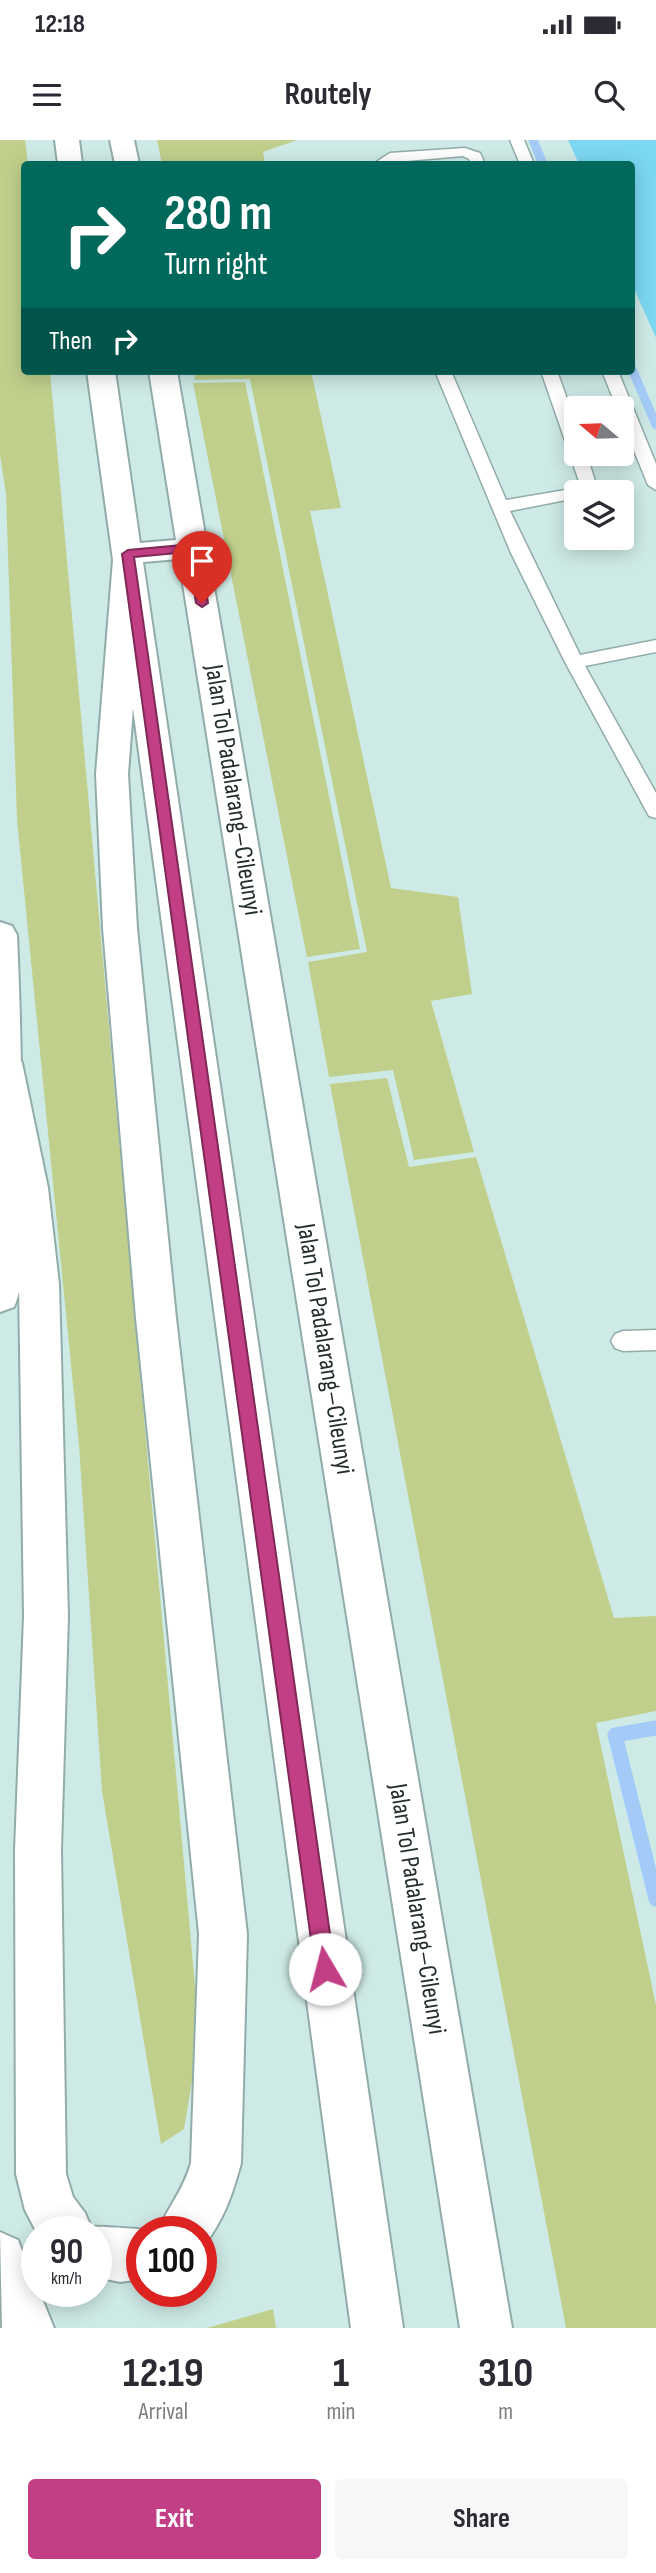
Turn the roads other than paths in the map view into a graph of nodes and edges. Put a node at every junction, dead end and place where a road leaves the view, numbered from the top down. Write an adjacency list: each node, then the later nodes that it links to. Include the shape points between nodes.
1 (67, 140): 4 (main road)
2 (122, 140): 5 (main road)
3 (517, 140): 8 (lane)
4 (70, 161)
5 (126, 161)
6 (384, 161): 7 (lane, via 465,152)
7 (477, 161)
8 (526, 161)
9 (102, 375): 19 (main road)
10 (164, 375): 18 (main road, Jalan Tol Padalarang–Cileunyi)
11 (445, 375): 17 (lane)
12 (550, 375): 14 (lane)
13 (612, 375): 15 (lane)
14 (564, 414)
15 (656, 485)
16 (564, 496): 17 (lane)
17 (500, 507): 21 (lane)
18 (193, 548): 19 (main road); 33 (main road, Jalan Tol Padalarang–Cileunyi)
19 (128, 554): 29 (main road, via 112,774 120,928 223,1934 216,2163 206,2199); 32 (main road)
20 (656, 646): 21 (lane)
21 (573, 662): 22 (lane)
22 (656, 811)
23 (0, 935): 24 (main road)
24 (4, 1063): 25 (main road); 28 (main road, via 29,1188 39,1284 46,1616 38,1850 41,2174)
25 (0, 1295)
26 (656, 1340): 27 (lane)
27 (623, 1341)
28 (56, 2216)
29 (194, 2216)
30 (1, 2264): 31 (main road)
31 (28, 2328)
32 (377, 2328)
33 (486, 2328)

